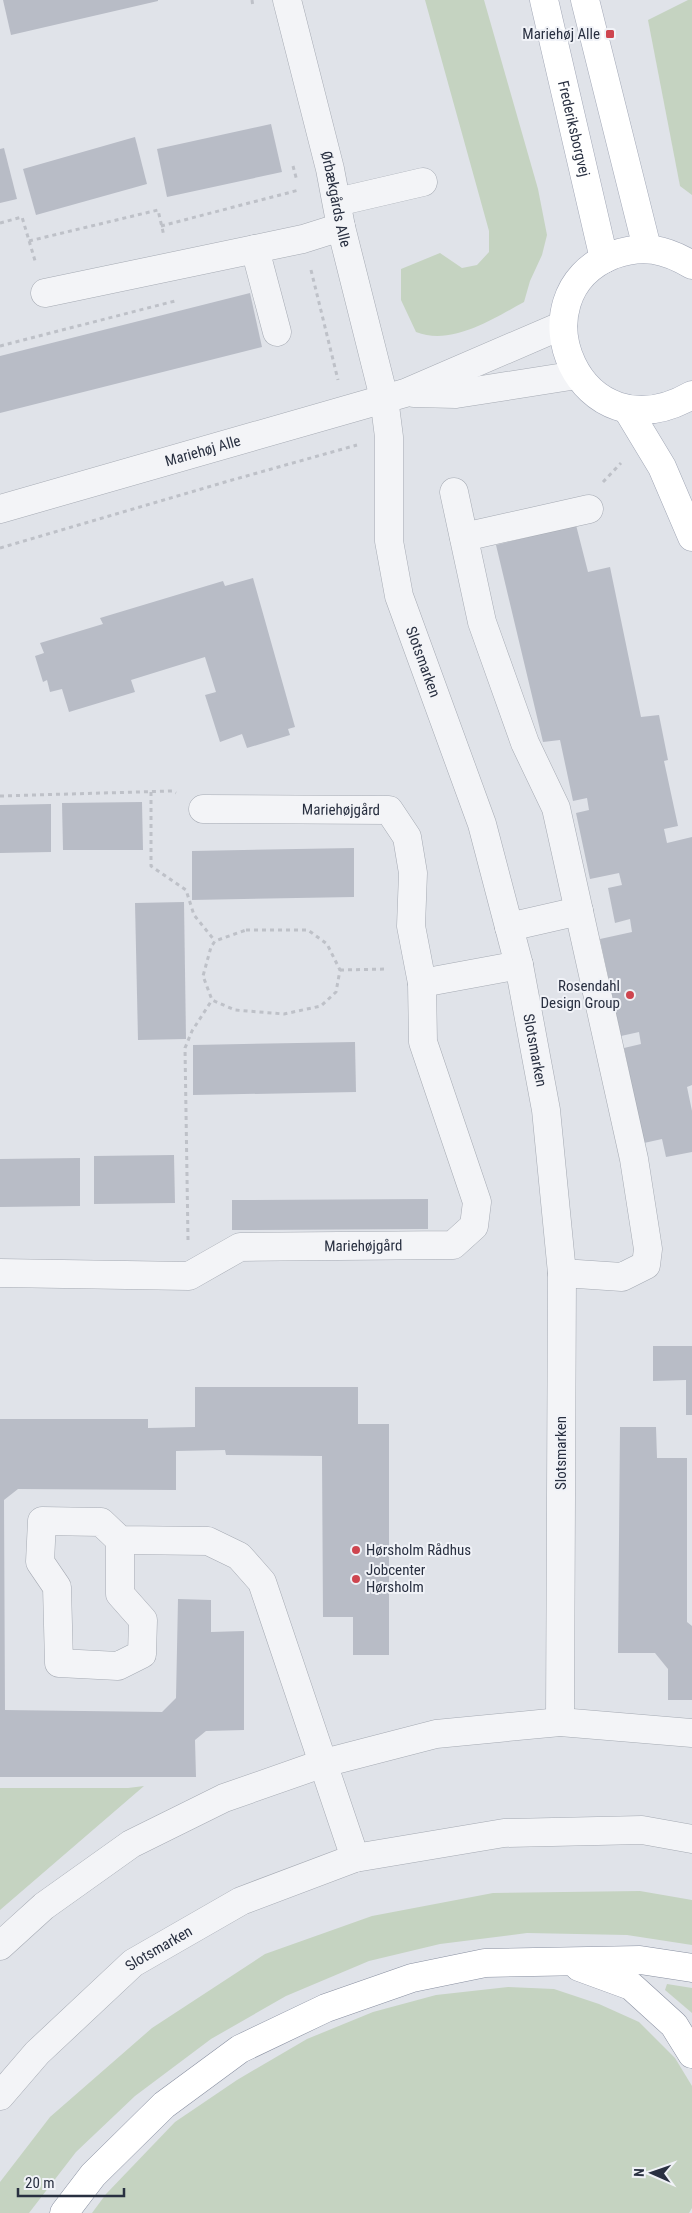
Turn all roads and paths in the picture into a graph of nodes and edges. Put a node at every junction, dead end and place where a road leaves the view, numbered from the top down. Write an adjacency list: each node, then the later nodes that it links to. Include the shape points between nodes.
1 (287, 0): 6 (street, Ørbækgårds Alle)
2 (544, 0): 11 (main road, Frederiksborgvej)
3 (585, 0): 9 (main road)
4 (423, 182): 6 (street)
5 (299, 190): 7 (path)
6 (339, 214): 10 (street, via 304,239); 21 (street, Ørbækgårds Alle)
7 (161, 226): 8 (path, via 158,210); 13 (path)
8 (29, 241)
9 (647, 248): 11 (main road, via 625,251); 12 (main road, via 672,254)
10 (255, 249): 13 (street); 17 (street)
11 (604, 259): 16 (main road, via 575,286)
12 (692, 265)
13 (170, 267): 14 (street)
14 (45, 293)
15 (177, 301): 18 (path)
16 (563, 325): 19 (main road, via 566,351); 21 (street, Mariehøj Alle)
17 (276, 332)
18 (0, 346)
19 (577, 375): 21 (street, Mariehøj Alle, via 456,394); 22 (main road, via 595,395)
20 (692, 395): 22 (main road, via 674,405 650,410)
21 (394, 396): 23 (street, Slotsmarken); 25 (street, Mariehøj Alle)
22 (627, 409): 27 (main road, via 662,467)
23 (389, 437): 29 (path); 34 (street, Slotsmarken, via 389,541 399,596 482,824)
24 (454, 492): 28 (street)
25 (0, 509)
26 (588, 509): 28 (street)
27 (692, 536)
28 (464, 537): 33 (street, via 482,622 525,742 556,808)
29 (0, 548)
30 (150, 792): 31 (path); 32 (path, via 172,791); 35 (path, via 152,866 186,890 194,915)
31 (0, 796)
32 (202, 809): 38 (street, Mariehøjgård, via 389,810 407,837 413,873 411,926)
33 (579, 911): 34 (street); 41 (street, via 634,1159 648,1249 646,1265 622,1277)
34 (509, 927): 36 (street, Slotsmarken)
35 (215, 941): 37 (path, via 246,930 308,930 327,944); 39 (path, via 203,976)
36 (519, 965): 38 (street); 41 (street, Slotsmarken, via 546,1110)
37 (340, 970): 38 (path); 39 (path, via 336,992 321,1006 284,1014 234,1010)
38 (420, 976): 42 (street, Mariehøjgård, via 423,1042 477,1202 474,1226 453,1245 240,1247)
39 (212, 1000): 42 (path, via 185,1048)
40 (0, 1272): 42 (street)
41 (562, 1273): 44 (street, Slotsmarken)
42 (189, 1276)
43 (120, 1540): 43 (street, via 120,1594 143,1620 142,1654 118,1666 59,1663 57,1587 40,1562 42,1521 101,1522); 46 (street, via 208,1541 239,1556 262,1582)
44 (560, 1722): 45 (street); 46 (street, via 436,1734)
45 (692, 1733)
46 (324, 1763): 48 (street); 49 (street, via 224,1798 132,1844 44,1906)
47 (692, 1839): 48 (street, Slotsmarken, via 642,1830 504,1833)
48 (355, 1858): 53 (street, Slotsmarken, via 241,1901 133,1963 37,2053)
49 (0, 1946)
50 (564, 1961): 51 (main road, via 640,1960); 52 (main road, via 631,1986 674,2025); 54 (main road, via 485,1963 412,1978 326,2008 240,2049 164,2105 93,2175)
51 (692, 1968)
52 (692, 2054)
53 (0, 2096)
54 (64, 2213)

